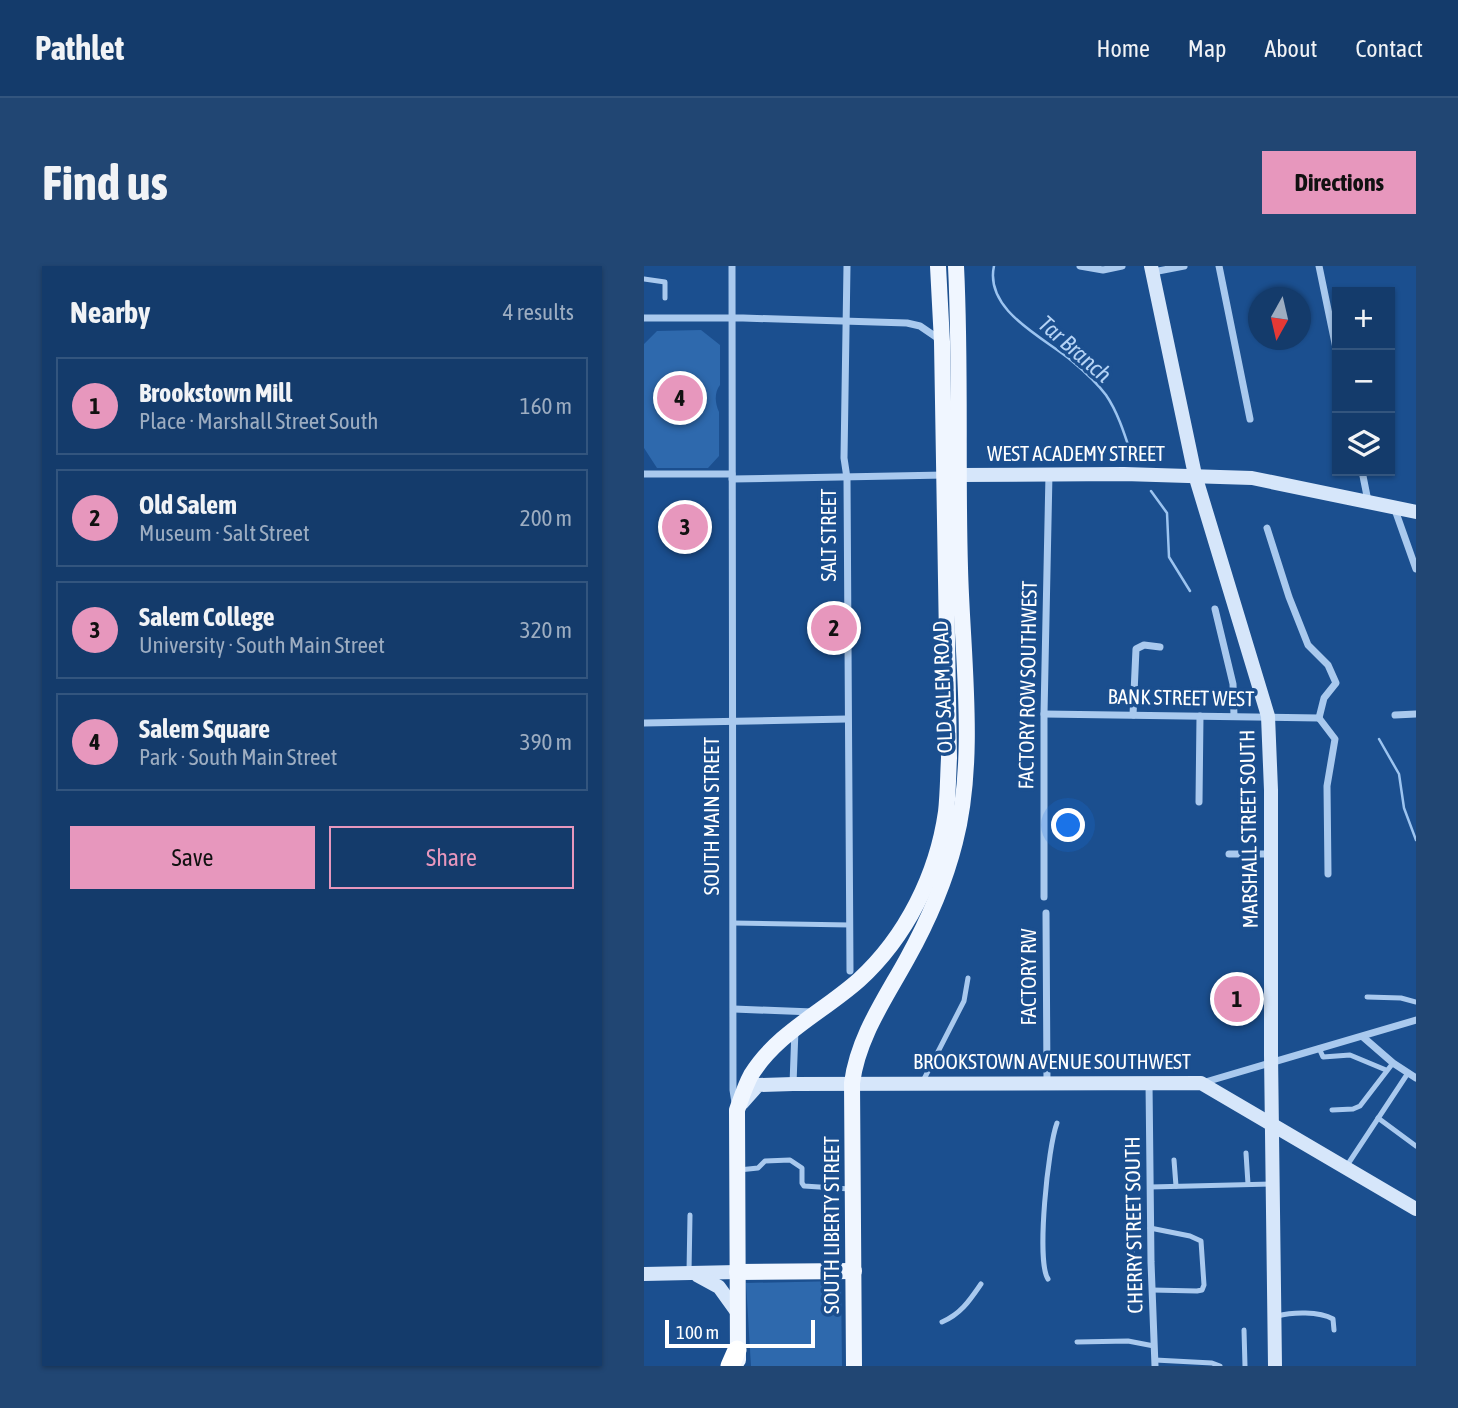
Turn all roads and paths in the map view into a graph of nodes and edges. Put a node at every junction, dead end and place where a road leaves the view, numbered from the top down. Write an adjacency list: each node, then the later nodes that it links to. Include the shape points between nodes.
1 (732, 266): 14 (street, SOUTH MAIN STREET)
2 (847, 266): 15 (street, SALT STREET)
3 (938, 266): 16 (main road, OLD SALEM ROAD)
4 (956, 266): 22 (main road, OLD SALEM ROAD)
5 (1080, 266): 6 (street, via 1103,270)
6 (1122, 266)
7 (1184, 266): 10 (street)
8 (1219, 266): 18 (street)
9 (1319, 266): 17 (street)
10 (1151, 269): 23 (street, MARSHALL STREET SOUTH)
11 (644, 279): 12 (lane, via 665,282)
12 (665, 298)
13 (644, 318): 14 (street)
14 (733, 318): 15 (street); 24 (street, SOUTH MAIN STREET)
15 (848, 320): 16 (street, via 920,326); 26 (street, SALT STREET)
16 (942, 342): 21 (main road, OLD SALEM ROAD)
17 (1336, 350)
18 (1250, 419)
19 (644, 474): 24 (street, WEST ACADEMY STREET)
20 (1049, 474): 22 (street, WEST ACADEMY STREET); 23 (street, WEST ACADEMY STREET); 34 (street, FACTORY ROW SOUTHWEST)
21 (942, 475): 22 (street, WEST ACADEMY STREET); 26 (street, WEST ACADEMY STREET); 58 (main road, OLD SALEM ROAD, via 949,758 940,839 929,878 887,952)
22 (959, 475): 70 (main road, OLD SALEM ROAD, via 967,758 963,805 940,887 909,957 859,1048)
23 (1195, 475): 27 (street, WEST ACADEMY STREET, via 1262,479); 40 (street, MARSHALL STREET SOUTH)
24 (732, 476): 26 (street, WEST ACADEMY STREET); 43 (street, SOUTH MAIN STREET)
25 (1363, 476): 27 (street)
26 (847, 478): 42 (street, SALT STREET)
27 (1368, 501): 28 (street, WEST ACADEMY STREET)
28 (1394, 507): 29 (street, WEST ACADEMY STREET); 31 (street)
29 (1416, 512)
30 (1267, 528): 41 (street, via 1303,634 1328,665 1336,684 1324,698)
31 (1416, 569)
32 (1215, 609): 39 (street, via 1233,684)
33 (1160, 647): 36 (street, via 1136,649)
34 (1044, 714): 36 (street, BANK STREET WEST); 49 (street, FACTORY ROW SOUTHWEST)
35 (1416, 714): 37 (street)
36 (1133, 715): 38 (street, BANK STREET WEST)
37 (1395, 715)
38 (1200, 716): 39 (street, BANK STREET WEST); 45 (street)
39 (1234, 716): 40 (street, BANK STREET WEST)
40 (1268, 716): 41 (street, BANK STREET WEST); 47 (street, MARSHALL STREET SOUTH)
41 (1318, 718): 48 (street, via 1335,739 1327,786)
42 (847, 719): 43 (street); 52 (street, SALT STREET)
43 (733, 721): 44 (street); 51 (street, SOUTH MAIN STREET)
44 (644, 723)
45 (1199, 802)
46 (1229, 854): 47 (street)
47 (1271, 854): 65 (street, MARSHALL STREET SOUTH)
48 (1328, 874)
49 (1044, 897)
50 (1046, 913): 71 (street, FACTORY RW)
51 (733, 923): 52 (lane); 57 (street, SOUTH MAIN STREET)
52 (850, 925): 53 (street, SALT STREET)
53 (850, 971)
54 (968, 978): 75 (lane, via 964,1002)
55 (1367, 997): 56 (lane)
56 (1416, 1002)
57 (734, 1009): 58 (street); 76 (street, SOUTH MAIN STREET)
58 (817, 1012): 60 (main road, OLD SALEM ROAD)
59 (1416, 1020): 61 (street)
60 (795, 1029): 74 (street); 76 (main road, OLD SALEM ROAD, via 750,1076)
61 (1363, 1037): 62 (street); 66 (street)
62 (1341, 1043): 63 (street); 64 (lane)
63 (1319, 1048): 64 (lane, via 1323,1057); 65 (street)
64 (1350, 1055): 67 (lane)
65 (1271, 1061): 73 (street); 80 (street, MARSHALL STREET SOUTH)
66 (1393, 1063): 67 (lane); 68 (street)
67 (1386, 1070): 77 (lane, via 1360,1106)
68 (1408, 1073): 69 (street); 78 (lane)
69 (1416, 1078)
70 (852, 1083): 74 (street, BROOKSTOWN AVENUE SOUTHWEST); 75 (street, BROOKSTOWN AVENUE SOUTHWEST); 90 (main road, SOUTH LIBERTY STREET)
71 (1047, 1083): 72 (street, BROOKSTOWN AVENUE SOUTHWEST); 75 (street, BROOKSTOWN AVENUE SOUTHWEST)
72 (1149, 1083): 73 (street, BROOKSTOWN AVENUE SOUTHWEST); 89 (street, CHERRY STREET SOUTH)
73 (1201, 1083): 80 (street, BROOKSTOWN AVENUE SOUTHWEST)
74 (793, 1084): 76 (street, BROOKSTOWN AVENUE SOUTHWEST, via 758,1085)
75 (921, 1084)
76 (737, 1110): 85 (main road, SOUTH MAIN STREET)
77 (1332, 1110)
78 (1378, 1118): 81 (lane); 84 (lane)
79 (1057, 1123): 99 (lane, via 1045,1182 1044,1264)
80 (1272, 1123): 84 (street, BROOKSTOWN AVENUE SOUTHWEST); 86 (street, MARSHALL STREET SOUTH)
81 (1416, 1146)
82 (1246, 1153): 87 (lane)
83 (1174, 1160): 88 (lane)
84 (1346, 1167): 91 (street, BROOKSTOWN AVENUE SOUTHWEST)
85 (737, 1170): 90 (lane, via 752,1170 765,1161 790,1160 802,1168 804,1186); 96 (main road, SOUTH MAIN STREET)
86 (1273, 1184): 87 (lane); 105 (street, MARSHALL STREET SOUTH)
87 (1248, 1185): 88 (lane)
88 (1176, 1186): 89 (lane)
89 (1150, 1187): 93 (street, CHERRY STREET SOUTH)
90 (848, 1189): 95 (main road, SOUTH LIBERTY STREET)
91 (1414, 1205)
92 (690, 1215): 98 (lane)
93 (1150, 1227): 103 (street, CHERRY STREET SOUTH); 103 (lane, via 1201,1241 1204,1284 1202,1290)
94 (1132, 1235): 100 (lane)
95 (853, 1271): 96 (main road); 113 (main road, SOUTH LIBERTY STREET)
96 (737, 1272): 98 (street); 104 (main road, SOUTH MAIN STREET)
97 (650, 1275): 98 (street); 102 (street)
98 (692, 1275): 104 (street, via 719,1287)
99 (1048, 1279)
100 (1132, 1281)
101 (981, 1283): 106 (lane, via 966,1306)
102 (644, 1284)
103 (1152, 1290): 110 (street, CHERRY STREET SOUTH)
104 (737, 1312): 111 (main road, SOUTH MAIN STREET)
105 (1275, 1317): 108 (lane, via 1326,1315 1333,1319); 116 (street, MARSHALL STREET SOUTH)
106 (942, 1322)
107 (1244, 1330): 115 (lane)
108 (1334, 1330)
109 (1077, 1342): 110 (lane, via 1128,1341)
110 (1154, 1346): 112 (street, CHERRY STREET SOUTH)
111 (735, 1361)
112 (1155, 1363): 114 (lane)
113 (854, 1366)
114 (1220, 1366)
115 (1245, 1366)
116 (1275, 1366)

